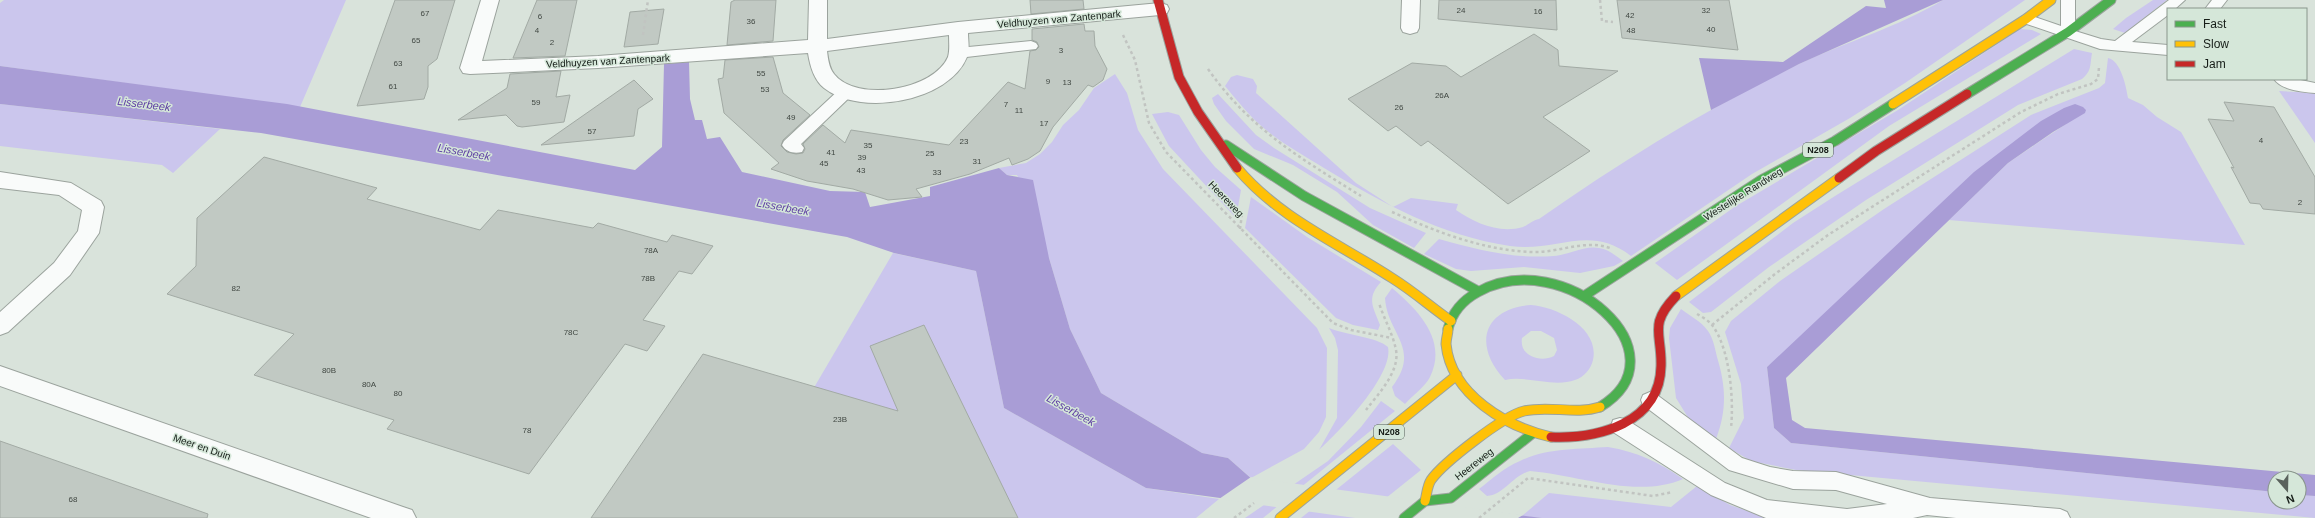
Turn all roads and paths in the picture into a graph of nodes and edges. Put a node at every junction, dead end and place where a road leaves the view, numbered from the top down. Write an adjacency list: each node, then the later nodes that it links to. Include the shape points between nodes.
1 (490, 0): 27 (street, Veldhuyzen van Zantenpark, via 470,68)
2 (648, 0): 27 (path)
3 (818, 0): 22 (street)
4 (1411, 0): 19 (street)
5 (1600, 0): 17 (path, via 1602,21)
6 (2051, 0): 16 (main road, Westelijke Randweg / N208)
7 (2068, 0): 20 (lane)
8 (2111, 0): 20 (main road)
9 (2178, 0): 12 (lane)
10 (2220, 0): 13 (lane)
11 (1159, 5): 15 (street, Veldhuyzen van Zantenpark); 32 (main road, via 1179,77)
12 (2168, 8)
13 (2213, 8)
14 (2167, 9): 24 (lane)
15 (1116, 13): 18 (street, Veldhuyzen van Zantenpark); 45 (path, Heereweg, via 1135,60 1149,123 1166,152 1333,323 1351,330 1392,338 1397,351 1396,361)
16 (2026, 19): 20 (lane); 37 (main road, Westelijke Randweg / N208, via 1835,141 1761,180)
17 (1613, 22)
18 (958, 28): 22 (street, Veldhuyzen van Zantenpark); 26 (street)
19 (1410, 28)
20 (2068, 32): 21 (lane); 40 (main road, via 1876,151)
21 (2100, 44): 24 (lane); 40 (path, via 2098,79 2021,112 1828,235 1712,325)
22 (817, 46): 27 (street, Veldhuyzen van Zantenpark); 31 (street, via 818,61 825,75 832,84)
23 (1031, 46): 26 (lane)
24 (2119, 46): 25 (lane)
25 (2167, 50)
26 (958, 53): 31 (street, via 950,70 910,93 879,97)
27 (639, 59)
28 (1206, 66): 35 (path, via 1239,111 1268,136)
29 (2284, 80): 30 (lane, via 2302,87)
30 (2315, 88)
31 (846, 92): 33 (lane, via 790,145)
32 (1216, 138): 38 (main road, via 1304,196); 41 (main road, via 1247,183 1282,211 1393,278)
33 (796, 148)
34 (0, 180): 42 (street, via 64,188 93,207 88,233 62,269)
35 (1363, 197)
36 (1390, 211): 37 (path, via 1437,232 1499,250 1549,251 1586,244 1602,244 1616,250)
37 (1634, 264): 39 (main road, Westelijke Randweg / N208)
38 (1476, 290): 39 (main road, via 1504,280 1536,280 1568,288); 41 (main road, via 1460,304)
39 (1584, 296): 47 (main road, Heereweg, via 1604,310 1625,339 1630,360 1631,383 1607,404 1591,410 1577,412 1536,409 1519,411)
40 (1675, 297): 46 (main road, via 1664,307 1657,319 1654,331 1661,372 1656,392)
41 (1451, 321): 43 (main road, via 1448,347)
42 (0, 326)
43 (1457, 375): 47 (main road, via 1476,400); 56 (main road, N208)
44 (0, 376): 54 (street, Meer en Duin)
45 (1381, 390)
46 (1647, 398): 48 (main road, via 1640,412); 52 (lane, via 1736,464 1793,480 1836,482)
47 (1503, 420): 49 (main road); 50 (main road, Heereweg, via 1429,481)
48 (1620, 426): 49 (main road, via 1598,435 1572,438); 52 (lane, via 1718,489 1766,509 1847,518)
49 (1533, 433): 50 (main road, Heereweg, via 1450,498)
50 (1425, 501): 57 (main road)
51 (1253, 504): 55 (path)
52 (1930, 507): 59 (lane)
53 (1489, 509): 58 (path)
54 (403, 518)
55 (1234, 518)
56 (1280, 518)
57 (1404, 518)
58 (1479, 518)
59 (2060, 518)

